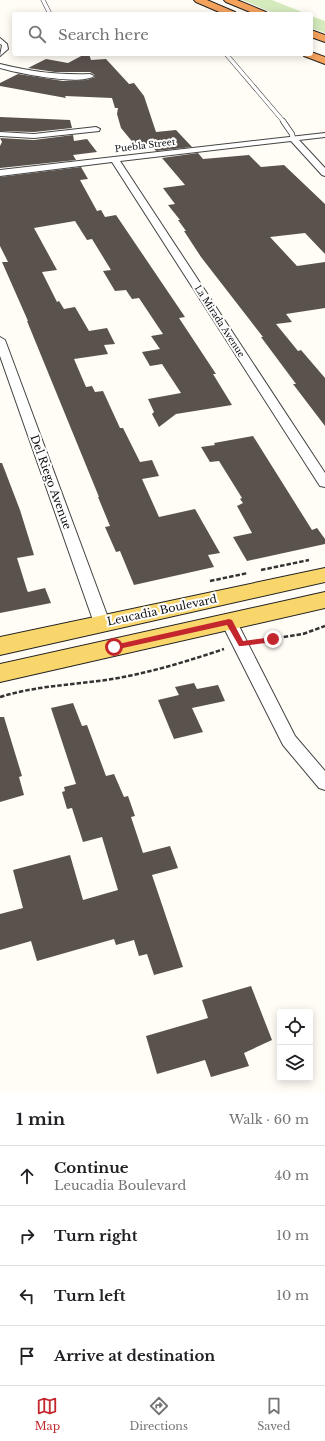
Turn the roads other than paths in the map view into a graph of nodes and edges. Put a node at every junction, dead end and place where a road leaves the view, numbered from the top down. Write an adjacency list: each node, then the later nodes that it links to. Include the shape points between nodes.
1 (43, 0): 5 (lane)
2 (217, 0): 8 (highway)
3 (229, 0): 9 (highway)
4 (194, 1): 6 (highway); 7 (highway)
5 (49, 12)
6 (212, 12)
7 (226, 12)
8 (245, 12)
9 (258, 12)
10 (313, 34): 11 (highway)
11 (325, 39)
12 (0, 40): 17 (street, via 5,49)
13 (313, 40): 14 (highway)
14 (325, 45)
15 (313, 48): 16 (highway)
16 (325, 53)
17 (0, 54)
18 (228, 56): 26 (lane, via 269,102)
19 (312, 56): 20 (highway)
20 (325, 62)
21 (0, 66): 22 (street, via 24,74 47,77)
22 (90, 76)
23 (96, 129): 24 (street, via 34,136)
24 (0, 134)
25 (325, 135): 26 (street, Puebla Street)
26 (293, 139): 27 (street, Puebla Street); 29 (street)
27 (114, 159): 28 (street, Puebla Street); 31 (street, La Mirada Avenue)
28 (0, 173)
29 (325, 173)
30 (0, 340): 35 (street, Del Riego Avenue)
31 (325, 483)
32 (325, 575): 35 (main road, Leucadia Boulevard)
33 (325, 600): 34 (main road)
34 (229, 622): 37 (main road); 38 (street, via 289,740)
35 (102, 623): 36 (main road, Leucadia Boulevard)
36 (0, 646)
37 (0, 673)
38 (325, 783)

